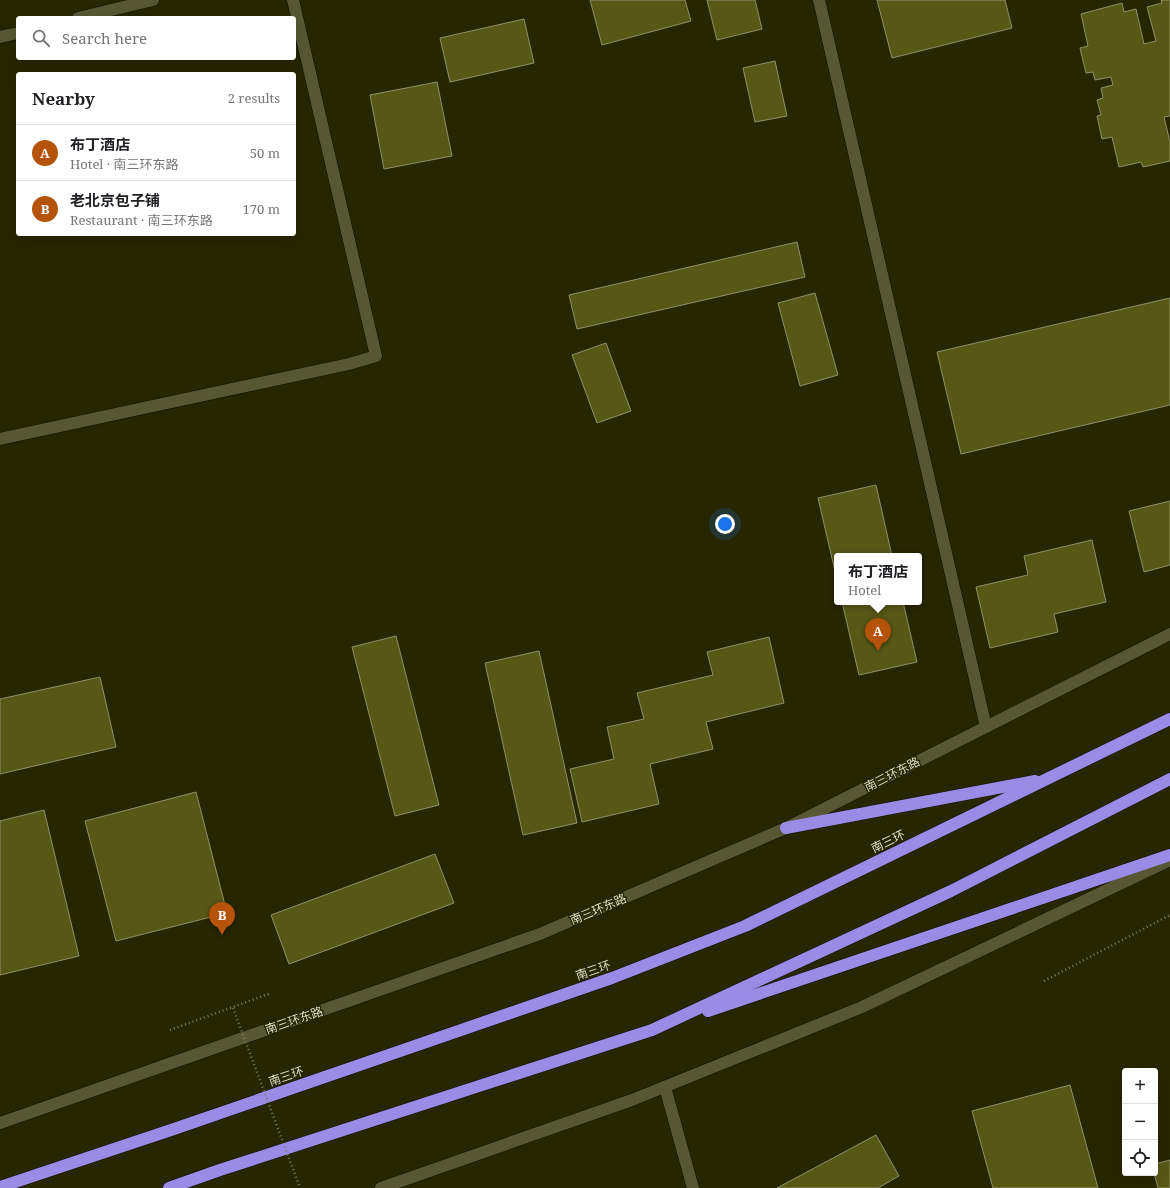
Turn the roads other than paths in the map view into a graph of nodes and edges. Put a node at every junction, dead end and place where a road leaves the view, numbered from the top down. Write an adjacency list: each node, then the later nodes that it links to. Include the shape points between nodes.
1 (153, 0): 4 (street)
2 (293, 0): 7 (street, via 376,356)
3 (819, 0): 10 (street)
4 (86, 16)
5 (16, 33): 6 (street)
6 (0, 37)
7 (0, 439)
8 (1170, 634): 10 (street, 南三环东路)
9 (1170, 719): 11 (highway, 南三环)
10 (986, 727): 13 (street, 南三环东路)
11 (1050, 778): 13 (highway); 19 (highway, 南三环, via 731,932 612,978)
12 (1170, 779): 16 (highway, via 951,891)
13 (786, 828): 18 (street, 南三环东路, via 540,934)
14 (1170, 855): 16 (highway)
15 (1170, 860): 17 (street, via 862,1007)
16 (652, 1030): 20 (highway)
17 (665, 1087): 21 (street); 22 (street)
18 (0, 1123)
19 (0, 1187)
20 (169, 1188)
21 (381, 1188)
22 (693, 1188)

